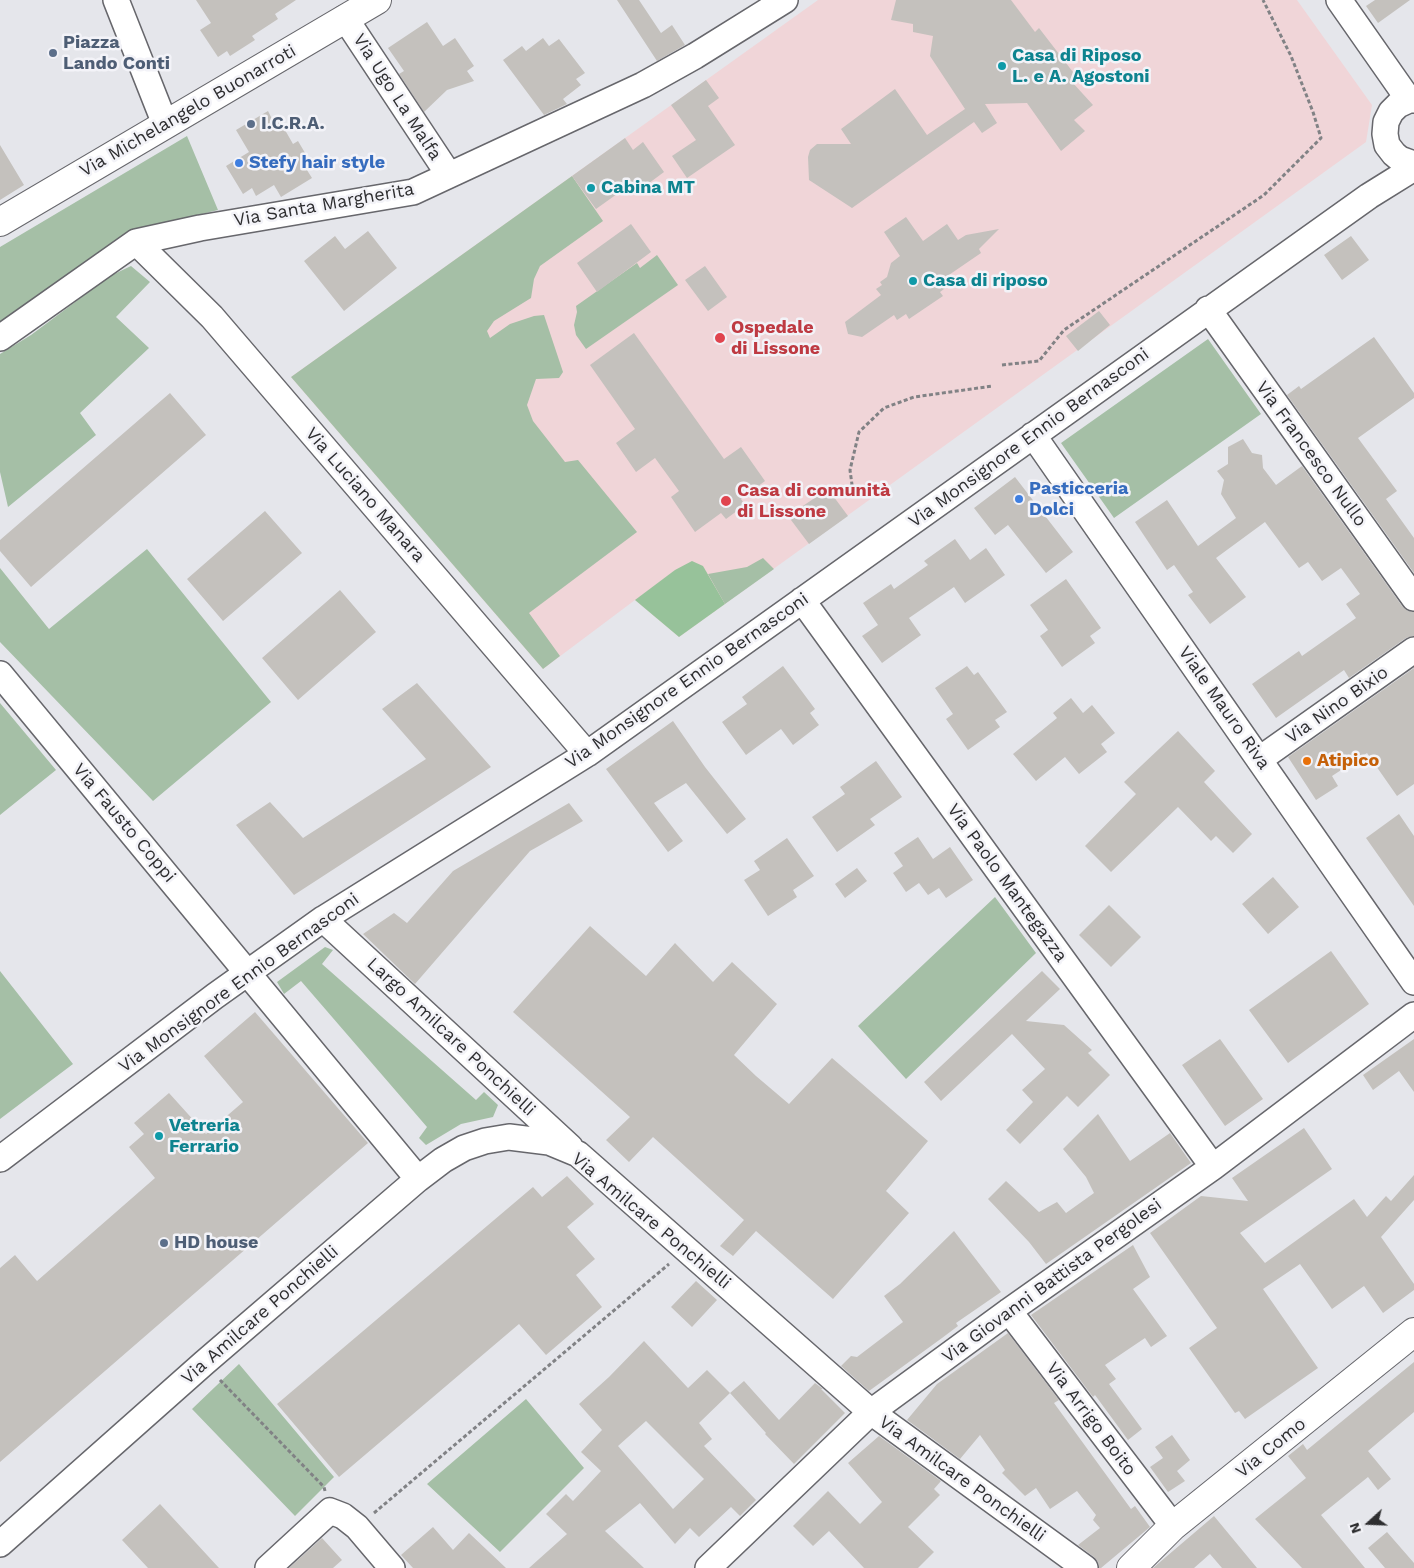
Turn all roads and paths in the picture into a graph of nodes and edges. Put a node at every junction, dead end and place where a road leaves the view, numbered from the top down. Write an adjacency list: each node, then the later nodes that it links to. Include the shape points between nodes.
1 (116, 0): 8 (street)
2 (377, 0): 6 (street, Via Michelangelo Buonarroti)
3 (785, 0): 12 (street, Via Santa Margherita, via 643,85)
4 (1263, 0): 18 (path, via 1291,56 1321,138 1264,195 1064,330 1039,361)
5 (1339, 0): 7 (street)
6 (346, 18): 8 (street, Via Michelangelo Buonarroti); 12 (street, Via Ugo La Malfa)
7 (1411, 100): 9 (street, via 1391,112 1386,122)
8 (165, 124): 14 (street, Via Michelangelo Buonarroti)
9 (1388, 145): 10 (street, via 1400,160); 13 (street)
10 (1414, 164)
11 (1414, 168): 13 (street, Via Monsignore Ennio Bernasconi)
12 (449, 175): 15 (street, Via Santa Margherita, via 413,192 210,226)
13 (1369, 196): 16 (street, Via Monsignore Ennio Bernasconi)
14 (0, 222)
15 (136, 242): 17 (street, Via Santa Margherita); 26 (street, Via Luciano Manara, via 212,317)
16 (1208, 309): 20 (street, Via Monsignore Ennio Bernasconi); 22 (street, Via Francesco Nullo)
17 (0, 338)
18 (1002, 365)
19 (993, 386): 21 (path, via 914,397 884,408 859,432 850,470)
20 (1033, 435): 23 (street, Via Monsignore Ennio Bernasconi); 27 (street, Viale Mauro Riva)
21 (853, 492)
22 (1414, 598)
23 (802, 600): 26 (street, Via Monsignore Ennio Bernasconi); 34 (street, Via Paolo Mantegazza)
24 (1414, 650): 27 (street, Via Nino Bixio)
25 (0, 674): 29 (street, Via Fausto Coppi)
26 (587, 754): 28 (street, Via Monsignore Ennio Bernasconi)
27 (1260, 759): 30 (street, Viale Mauro Riva)
28 (324, 919): 29 (street, Via Monsignore Ennio Bernasconi); 32 (street, Largo Amilcare Ponchielli)
29 (248, 972): 33 (street, Via Monsignore Ennio Bernasconi); 35 (street)
30 (1414, 982)
31 (1414, 1015): 34 (street, Via Giovanni Battista Pergolesi)
32 (578, 1154): 35 (street, Via Amilcare Ponchielli, via 548,1142 509,1137 464,1148); 36 (street, Via Amilcare Ponchielli)
33 (0, 1159)
34 (1212, 1167): 37 (street, Via Giovanni Battista Pergolesi)
35 (418, 1178): 39 (street, Via Amilcare Ponchielli)
36 (687, 1249): 40 (street, Via Amilcare Ponchielli); 43 (path)
37 (1009, 1311): 40 (street, Via Giovanni Battista Pergolesi); 42 (street, Via Arrigo Boito)
38 (1414, 1332): 42 (street, Via Como)
39 (204, 1363): 41 (path, via 324,1487); 44 (street, Via Amilcare Ponchielli)
40 (871, 1412): 47 (street, Via Giovanni Battista Pergolesi); 48 (street, Via Amilcare Ponchielli)
41 (330, 1511): 43 (street); 45 (street)
42 (1172, 1526): 49 (street, Via Como)
43 (357, 1527): 46 (street)
44 (0, 1544)
45 (268, 1568)
46 (392, 1568)
47 (708, 1568)
48 (1085, 1568)
49 (1130, 1568)

